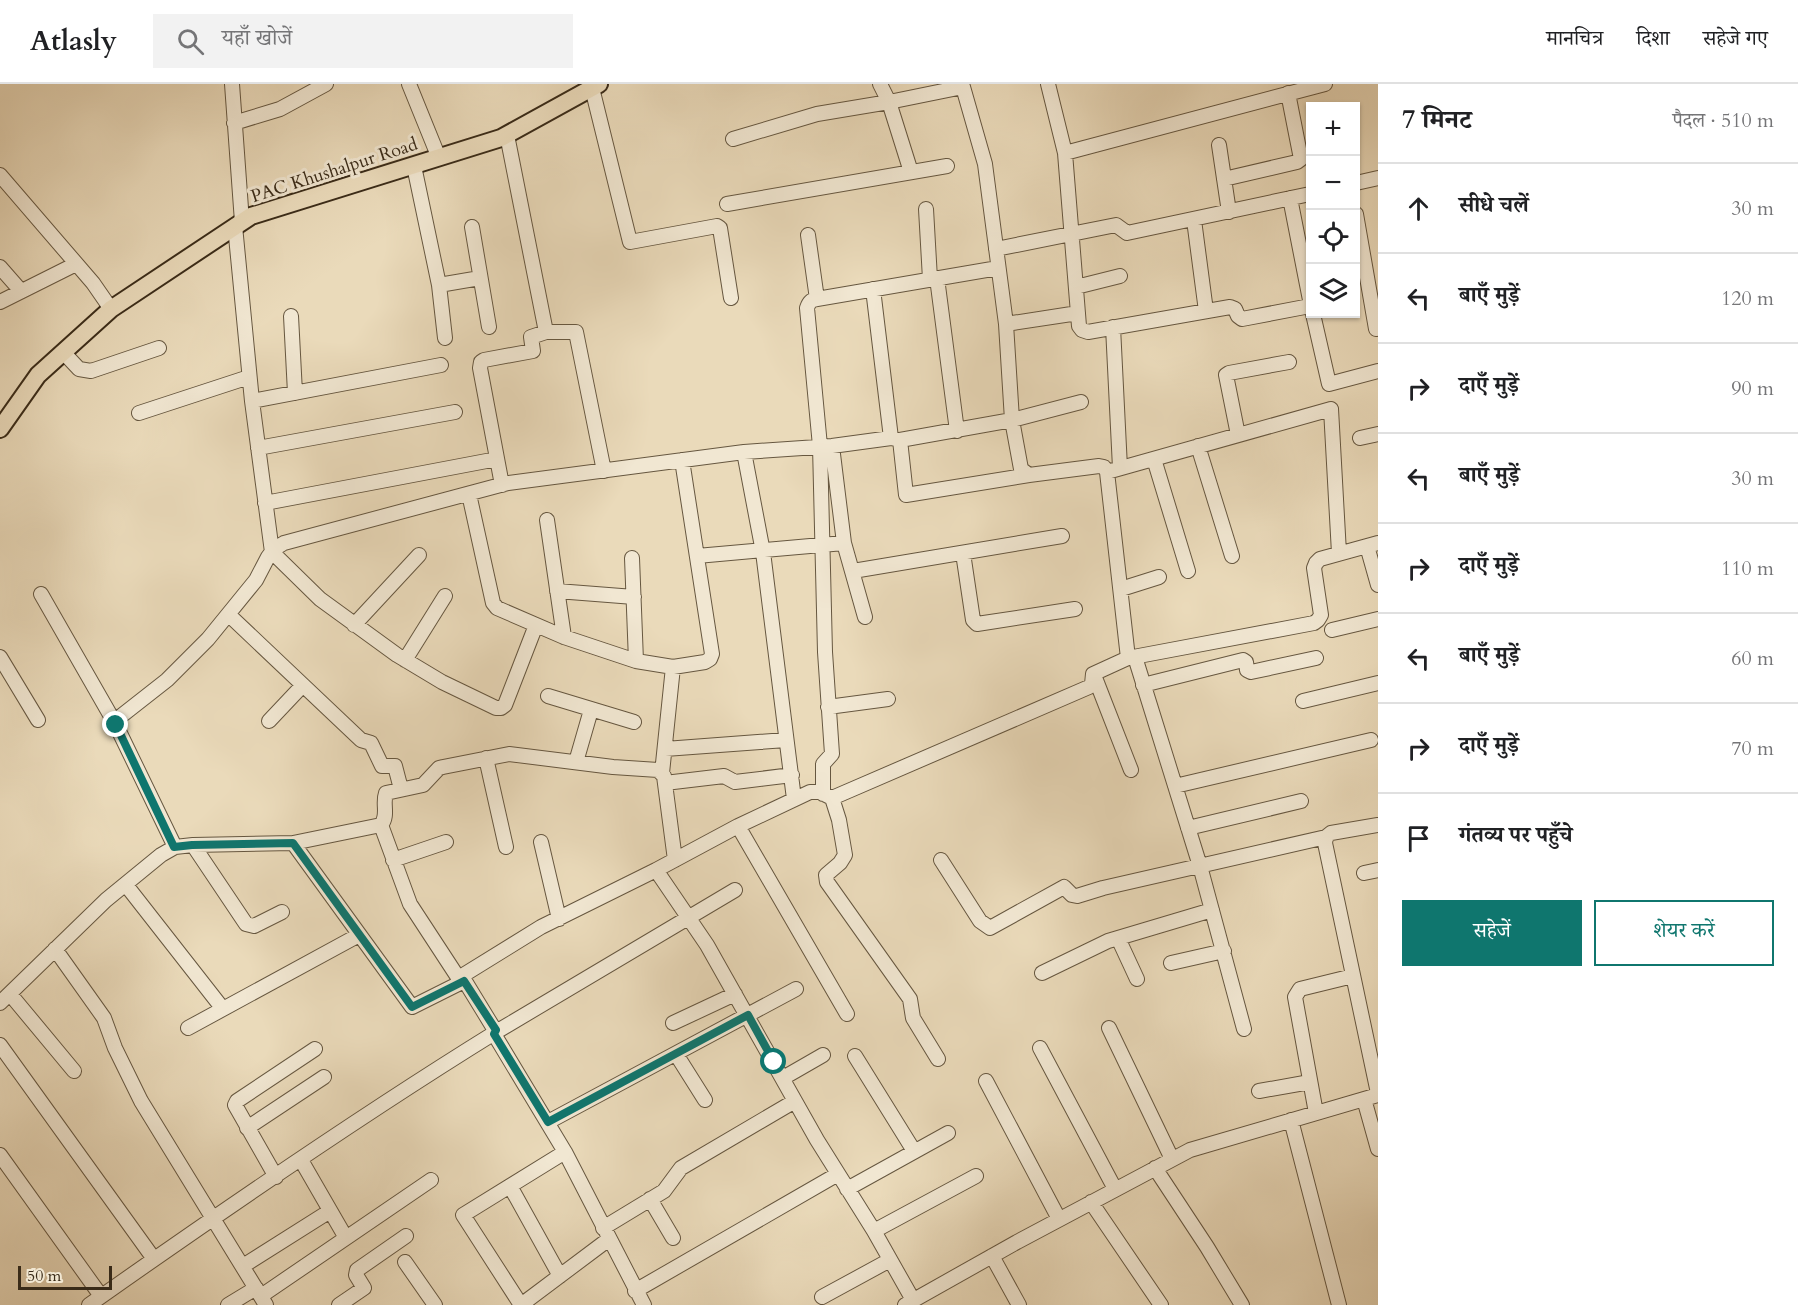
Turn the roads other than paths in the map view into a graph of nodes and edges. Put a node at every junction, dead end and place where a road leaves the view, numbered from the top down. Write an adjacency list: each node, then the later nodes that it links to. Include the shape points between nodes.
1 (232, 84): 12 (street)
2 (326, 84): 12 (street, via 270,114)
3 (409, 84): 17 (street)
4 (880, 84): 11 (street)
5 (1048, 84): 16 (street)
6 (1325, 84): 10 (street)
7 (966, 85): 11 (street); 36 (street, via 985,164)
8 (595, 86): 13 (main road, PAC Khushalpur Road); 48 (street, via 630,242 717,226)
9 (1271, 90): 10 (street); 16 (street)
10 (1288, 93): 23 (street, via 1301,159)
11 (889, 102): 14 (street, via 818,114); 20 (street)
12 (234, 123): 31 (street)
13 (507, 135): 17 (main road, PAC Khushalpur Road); 61 (street)
14 (733, 139)
15 (1219, 145): 23 (street)
16 (1065, 153): 33 (street)
17 (440, 158): 18 (main road, PAC Khushalpur Road)
18 (414, 166): 31 (main road, PAC Khushalpur Road, via 251,216); 44 (street)
19 (947, 166): 20 (street)
20 (911, 172): 27 (street)
21 (0, 176): 37 (street)
22 (1378, 178): 24 (street)
23 (1224, 179): 29 (street)
24 (1360, 182)
25 (1306, 195): 26 (street)
26 (1290, 198): 29 (street); 41 (street)
27 (727, 204)
28 (926, 209): 43 (street)
29 (1229, 212): 30 (street)
30 (1194, 220): 33 (street, via 1127,233 1116,225); 53 (street)
31 (239, 224): 52 (main road, PAC Khushalpur Road); 68 (street)
32 (472, 227): 42 (street)
33 (1072, 234): 36 (street); 45 (street)
34 (808, 235): 49 (street)
35 (1360, 237): 60 (street)
36 (996, 249): 39 (street)
37 (76, 264): 47 (street); 52 (street)
38 (0, 267): 47 (street)
39 (998, 268): 43 (street); 57 (street)
40 (1120, 276): 45 (street)
41 (1306, 276)
42 (480, 278): 44 (street); 58 (street)
43 (934, 278): 46 (street); 78 (street)
44 (440, 285): 62 (street)
45 (1076, 287): 54 (street)
46 (873, 289): 49 (street); 82 (street)
47 (21, 291): 50 (street)
48 (731, 298)
49 (817, 299): 83 (street, via 811,300 807,308)
50 (0, 302)
51 (1306, 307): 53 (street, via 1242,319 1233,308)
52 (111, 309): 64 (main road, PAC Khushalpur Road)
53 (1206, 311): 59 (street)
54 (1078, 314): 57 (street); 59 (street, via 1082,330)
55 (291, 316): 70 (street)
56 (1314, 318): 69 (street)
57 (1006, 324): 76 (street)
58 (489, 327)
59 (1113, 327): 90 (street)
60 (1376, 329)
61 (546, 332): 87 (street, via 531,337 533,351 481,363); 91 (street, via 576,332)
62 (445, 338)
63 (159, 348): 64 (street, via 91,371 79,369)
64 (63, 352): 77 (main road, PAC Khushalpur Road, via 38,375)
65 (1288, 362): 80 (street, via 1226,375)
66 (441, 365): 70 (street)
67 (1378, 371): 69 (street)
68 (249, 377): 71 (street); 75 (street)
69 (1329, 384): 73 (street)
70 (295, 393): 71 (street)
71 (252, 401): 85 (street)
72 (1081, 402): 76 (street)
73 (1331, 409): 80 (street); 104 (street)
74 (455, 412): 85 (street)
75 (139, 413)
76 (1012, 420): 78 (street); 92 (street, via 1021,469)
77 (0, 429)
78 (957, 431): 82 (street)
79 (1378, 434): 81 (street)
80 (1238, 435): 84 (street)
81 (1360, 438)
82 (896, 439): 83 (street); 92 (street, via 906,495)
83 (826, 446): 86 (street); 98 (street); 100 (street)
84 (1198, 446): 88 (street); 107 (street)
85 (258, 448): 95 (street)
86 (744, 452): 89 (street); 102 (street)
87 (497, 459): 93 (street); 95 (street)
88 (1154, 459): 90 (street); 110 (street)
89 (682, 460): 91 (street); 106 (street)
90 (1114, 470): 92 (street, via 1099,466); 113 (street)
91 (604, 471): 93 (street)
92 (1029, 475)
93 (502, 485): 94 (street)
94 (469, 494): 101 (street, via 284,543); 123 (street, via 493,603 502,612)
95 (265, 503): 101 (street)
96 (546, 520): 114 (street)
97 (1062, 536): 103 (street)
98 (843, 543): 100 (street); 109 (street)
99 (1373, 544): 104 (street); 112 (street)
100 (822, 546): 102 (street); 139 (street)
101 (272, 552): 119 (street); 122 (street, via 320,599)
102 (763, 552): 106 (street); 146 (street)
103 (963, 553): 109 (street); 118 (street, via 973,620 977,624)
104 (1339, 554): 127 (street, via 1320,559 1314,568 1321,615 1314,622)
105 (418, 555): 122 (street)
106 (697, 556): 131 (street, via 712,654 705,662)
107 (1232, 556)
108 (632, 558): 117 (street)
109 (853, 571): 120 (street)
110 (1188, 571)
111 (1159, 577): 113 (street)
112 (1378, 585)
113 (1121, 589): 127 (street)
114 (557, 591): 117 (street); 125 (street)
115 (41, 594): 144 (street)
116 (446, 596): 129 (street)
117 (634, 597): 130 (street)
118 (1075, 609)
119 (229, 615): 134 (street); 144 (street, via 167,680 121,714)
120 (865, 617)
121 (1378, 619): 124 (street)
122 (354, 625): 129 (street)
123 (536, 625): 125 (street); 129 (street, via 501,708 442,682)
124 (1332, 630)
125 (564, 636): 130 (street)
126 (0, 657): 141 (street)
127 (1132, 657): 132 (street); 135 (street)
128 (1316, 658): 135 (street, via 1251,672 1243,660)
129 (405, 660)
130 (636, 661): 131 (street)
131 (673, 667): 147 (street)
132 (1093, 674): 150 (street); 155 (street, via 1089,687)
133 (1378, 683): 138 (street)
134 (303, 685): 142 (street); 154 (street, via 361,740 370,743 382,766 395,766)
135 (1143, 685): 153 (street)
136 (548, 696): 140 (street)
137 (888, 699): 139 (street)
138 (1303, 701)
139 (828, 707): 155 (street, via 832,754 823,764)
140 (591, 710): 143 (street); 149 (street)
141 (38, 720)
142 (269, 721)
143 (634, 723)
144 (116, 725): 167 (street)
145 (1371, 740): 153 (street)
146 (786, 741): 147 (street); 151 (street)
147 (664, 749): 152 (street)
148 (486, 758): 149 (street, via 509,753); 154 (street, via 439,768 423,785); 168 (street)
149 (576, 762): 152 (street, via 658,770)
150 (1131, 770)
151 (792, 775): 152 (street, via 735,782 724,776); 156 (street)
152 (663, 778): 170 (street)
153 (1175, 786): 161 (street)
154 (400, 789): 158 (street, via 386,794 386,817)
155 (827, 796): 156 (street, via 815,791); 206 (street, via 839,820 845,855 826,875 827,882 910,999 913,1018)
156 (794, 800): 160 (street)
157 (1301, 801): 161 (street)
158 (381, 825): 165 (street); 169 (street)
159 (1378, 825): 162 (street)
160 (738, 826): 170 (street); 193 (street)
161 (1188, 828): 172 (street)
162 (1326, 837): 172 (street); 186 (street)
163 (446, 842): 169 (street)
164 (541, 842): 179 (street)
165 (293, 843): 166 (street); 180 (street)
166 (192, 845): 167 (street); 177 (street, via 246,924 254,926)
167 (174, 847): 174 (street)
168 (506, 847)
169 (393, 860): 188 (street, via 415,915)
170 (675, 860): 173 (street)
171 (941, 860): 172 (street, via 980,921 990,928 1064,887 1077,896)
172 (1200, 866): 176 (street)
173 (656, 870): 178 (street); 179 (street)
174 (126, 885): 182 (street); 192 (street)
175 (735, 890): 178 (street)
176 (1212, 910): 181 (street); 183 (street)
177 (282, 912)
178 (688, 918): 190 (street); 199 (street)
179 (559, 919): 188 (street, via 465,974)
180 (358, 935): 188 (street, via 412,1007); 192 (street)
181 (1118, 938): 185 (street, via 1094,946); 187 (street)
182 (55, 949): 191 (street); 239 (street, via 104,1018 141,1101)
183 (1224, 951): 184 (street); 198 (street)
184 (1171, 963)
185 (1042, 974)
186 (1353, 976): 211 (street, via 1300,989 1295,997); 213 (street)
187 (1137, 979)
188 (462, 982): 199 (street)
189 (796, 989): 194 (street)
190 (735, 994): 194 (street); 195 (street)
191 (5, 998): 207 (street)
192 (223, 1009): 196 (street)
193 (847, 1014)
194 (748, 1015): 203 (street); 209 (street)
195 (673, 1023)
196 (188, 1028)
197 (1109, 1028): 226 (street)
198 (1245, 1029)
199 (495, 1033): 219 (street); 227 (street)
200 (0, 1045): 247 (street)
201 (1040, 1048): 235 (street)
202 (315, 1049): 220 (street, via 237,1101 236,1108)
203 (676, 1053): 215 (street); 219 (street)
204 (823, 1055): 209 (street)
205 (855, 1056): 223 (street)
206 (938, 1059)
207 (74, 1071)
208 (324, 1077): 220 (street)
209 (783, 1078): 216 (street)
210 (986, 1081): 240 (street)
211 (1310, 1082): 212 (street); 217 (street)
212 (1258, 1092)
213 (1378, 1094): 214 (street)
214 (1364, 1099): 217 (street); 222 (street)
215 (705, 1100)
216 (795, 1101): 229 (street); 236 (street, via 681,1168 668,1188)
217 (1316, 1113): 218 (street)
218 (1291, 1120): 226 (street); 265 (street)
219 (548, 1122): 224 (street)
220 (247, 1128): 231 (street)
221 (948, 1133): 223 (street)
222 (1378, 1149)
223 (915, 1151): 234 (street)
224 (565, 1152): 233 (street); 242 (street)
225 (0, 1155): 252 (street)
226 (1172, 1159): 228 (street)
227 (301, 1160): 231 (street); 238 (street)
228 (1155, 1168): 235 (street); 264 (street)
229 (838, 1174): 234 (street); 255 (street)
230 (976, 1176): 241 (street)
231 (276, 1177): 239 (street)
232 (432, 1180): 244 (street)
233 (510, 1186): 251 (street); 261 (street, via 463,1215)
234 (847, 1188): 241 (street)
235 (1116, 1189): 237 (street)
236 (650, 1199): 242 (street); 245 (street)
237 (1091, 1202): 240 (street); 263 (street)
238 (330, 1211): 244 (street); 250 (street)
239 (214, 1219): 247 (street); 250 (street)
240 (1059, 1219): 246 (street)
241 (874, 1231): 248 (street)
242 (606, 1234): 251 (street); 255 (street)
243 (406, 1236): 259 (street, via 357,1270 364,1288)
244 (346, 1238): 253 (street)
245 (673, 1238)
246 (992, 1256): 256 (street); 262 (street)
247 (154, 1259): 252 (street)
248 (890, 1260): 254 (street); 256 (street)
249 (405, 1262): 260 (street)
250 (243, 1266): 253 (street)
251 (560, 1276): 261 (street)
252 (101, 1296): 257 (street)
253 (261, 1296): 258 (street)
254 (822, 1297)
255 (637, 1300)
256 (909, 1303)
257 (89, 1305)
258 (228, 1305)
259 (339, 1305)
260 (435, 1305)
261 (521, 1305)
262 (1019, 1305)
263 (1161, 1305)
264 (1242, 1305)
265 (1339, 1305)

